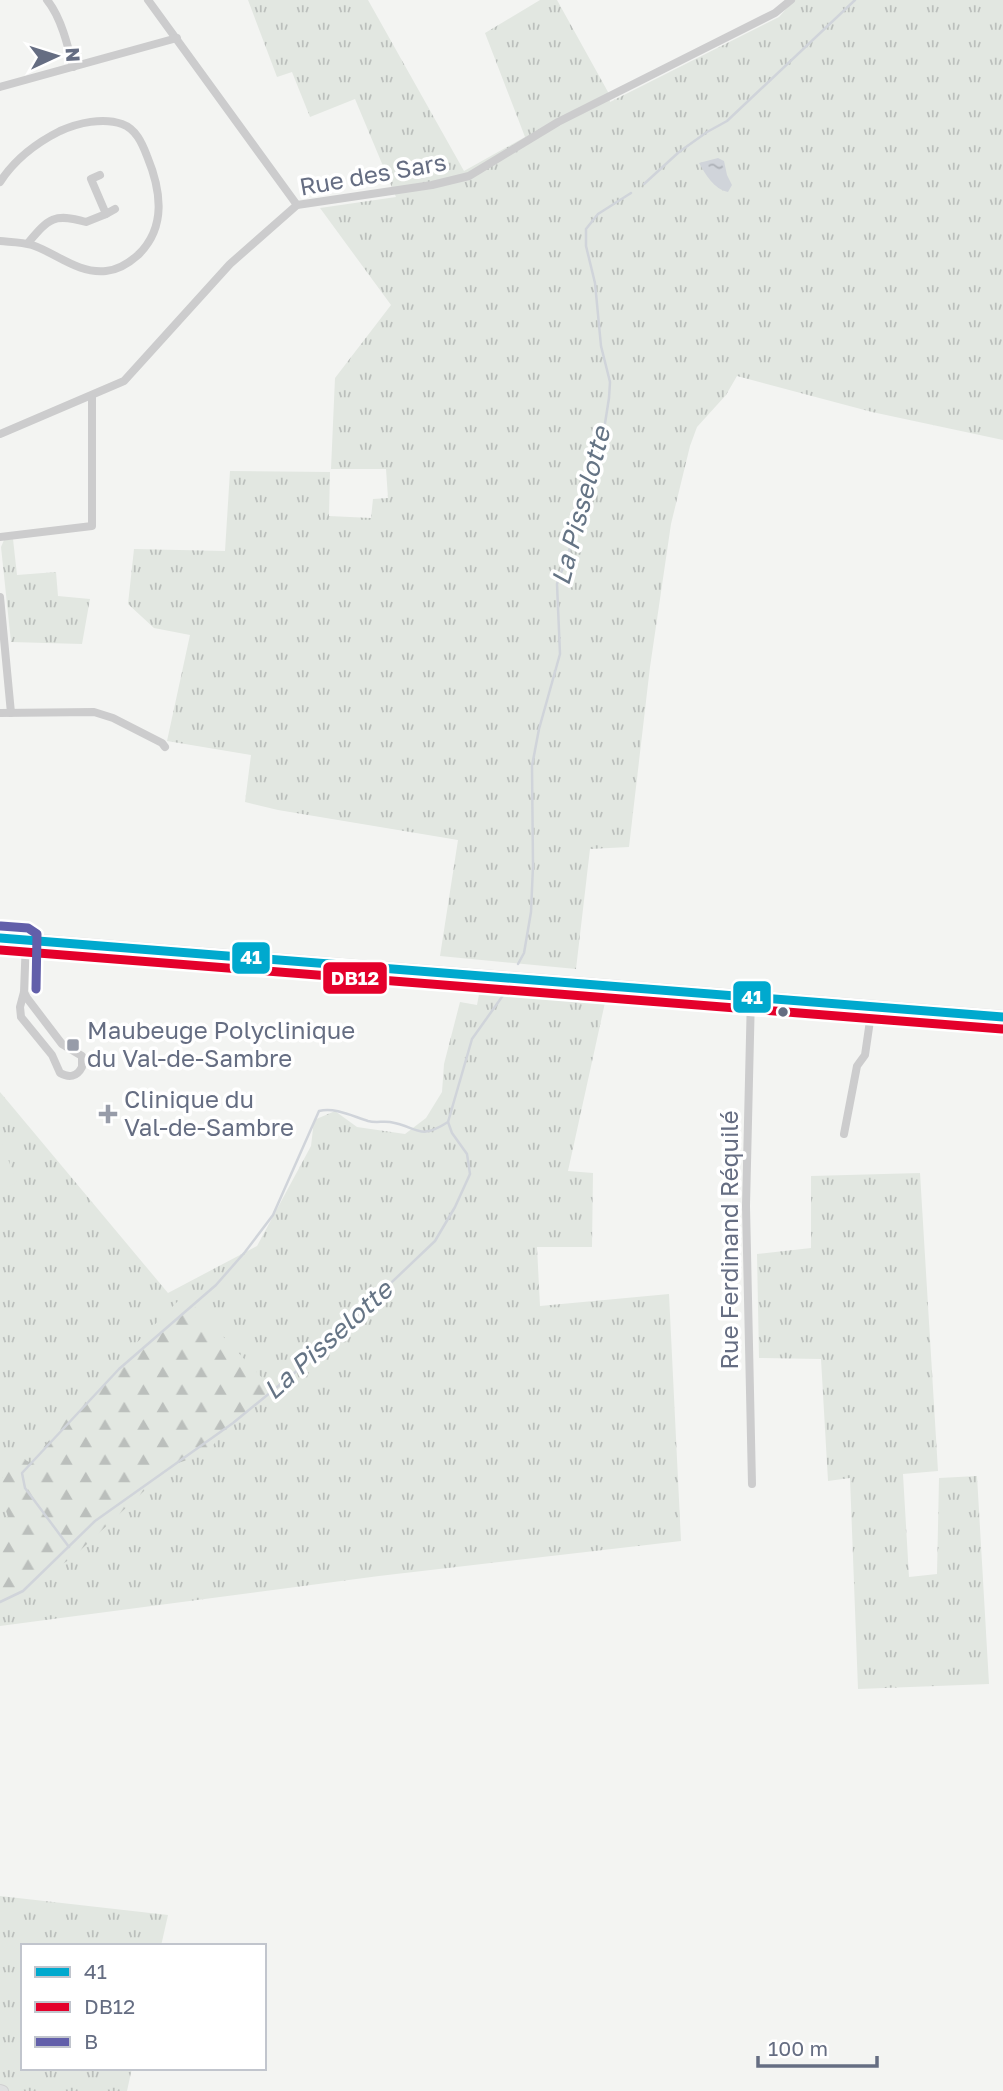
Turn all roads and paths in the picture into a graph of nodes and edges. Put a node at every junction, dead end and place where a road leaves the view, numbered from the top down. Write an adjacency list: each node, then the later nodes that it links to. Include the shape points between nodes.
1 (47, 0): 5 (street)
2 (148, 0): 4 (street)
3 (791, 0): 9 (street, Rue des Sars, via 775,13 558,122 469,176)
4 (177, 38): 5 (street); 9 (street)
5 (73, 67): 6 (street)
6 (0, 87)
7 (100, 175): 11 (street, via 87,181)
8 (0, 182): 13 (street, via 37,144 91,122 121,123 138,136 144,149 156,182 159,221 136,257 114,270 96,271 74,266)
9 (297, 205): 14 (street, Rue des Sars, via 230,264 124,381)
10 (116, 209): 11 (street)
11 (106, 214): 13 (street, via 86,222 56,218)
12 (0, 241): 13 (street)
13 (28, 243)
14 (92, 396): 15 (street, Rue des Sars); 16 (street, via 92,526)
15 (0, 434)
16 (0, 537)
17 (0, 597): 19 (street)
18 (0, 713): 19 (street)
19 (11, 713): 20 (street, via 94,712 138,730)
20 (164, 747)
21 (0, 938): 22 (main road)
22 (26, 940): 23 (main road); 24 (street)
23 (48, 942): 24 (street, via 36,947); 26 (main road)
24 (27, 959): 25 (street)
25 (24, 992): 29 (street); 30 (street, via 21,1017)
26 (751, 995): 27 (main road); 32 (street, Rue Ferdinand Réquilé, via 746,1206)
27 (873, 1007): 28 (main road); 31 (street)
28 (1003, 1017)
29 (67, 1049): 30 (street, via 58,1053); 30 (street, via 82,1056 79,1072 64,1075)
30 (55, 1063)
31 (844, 1134)
32 (752, 1484)

